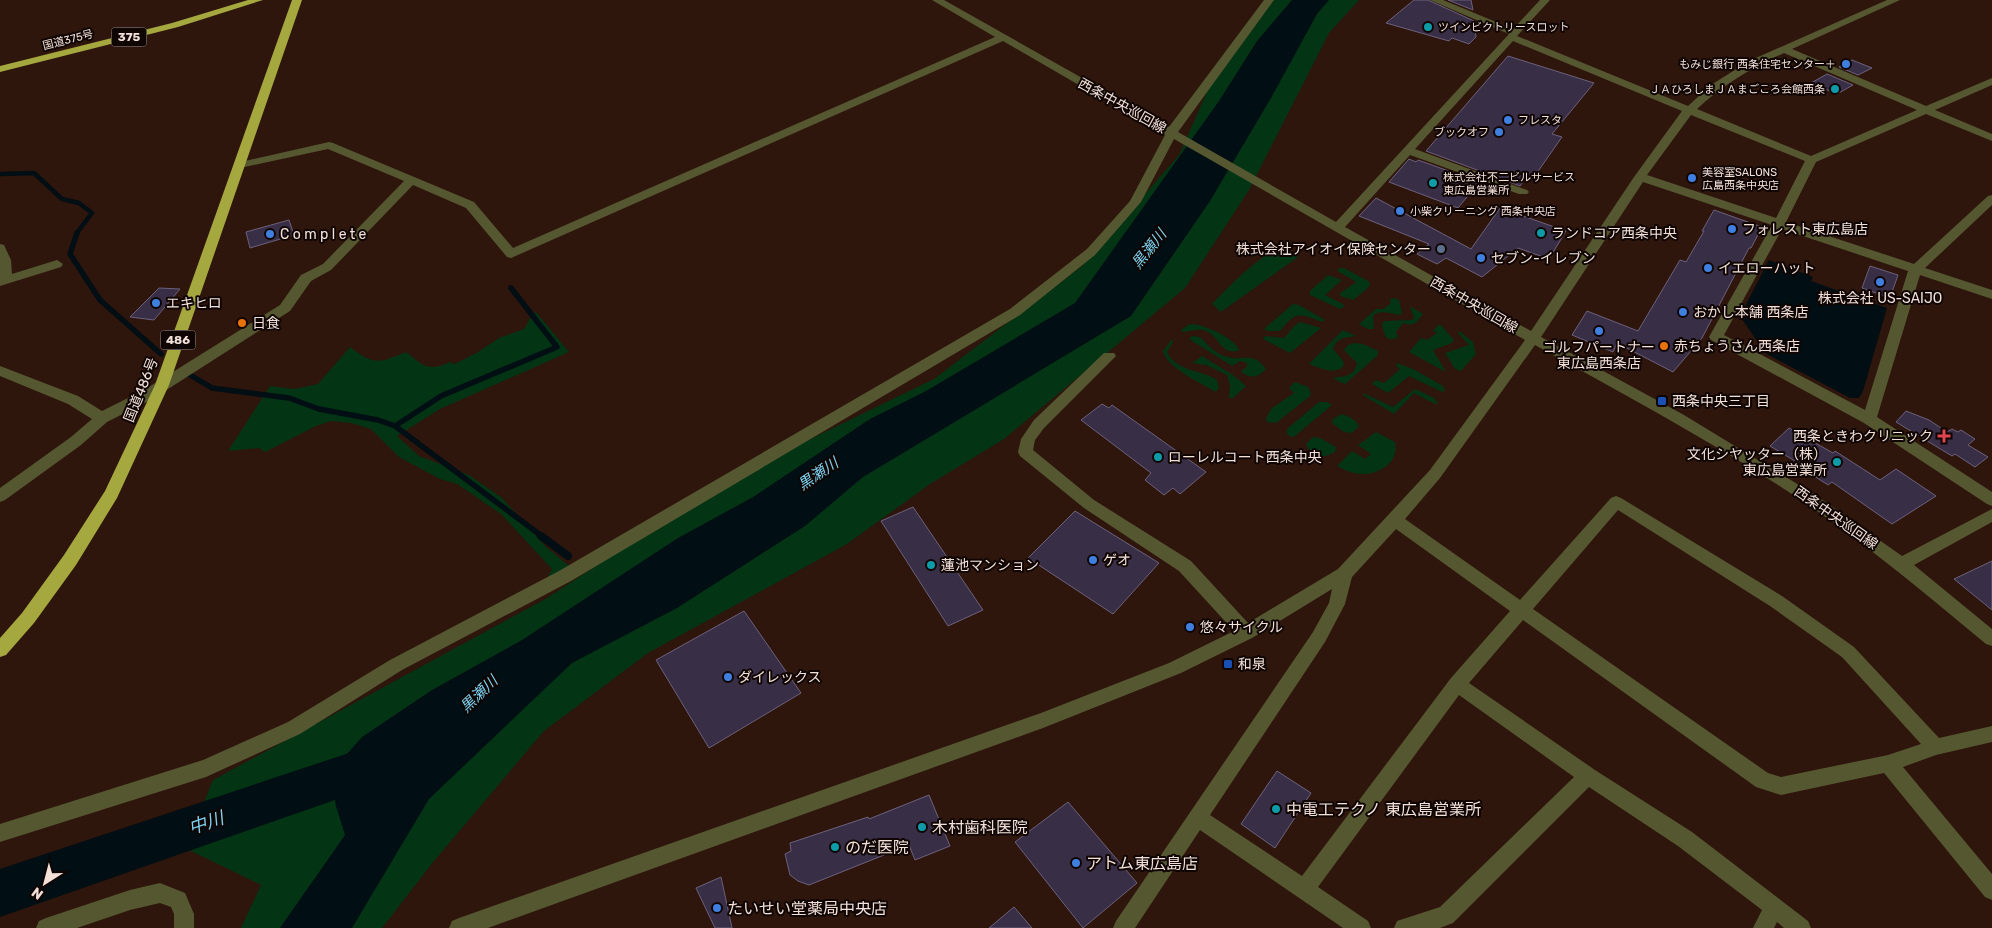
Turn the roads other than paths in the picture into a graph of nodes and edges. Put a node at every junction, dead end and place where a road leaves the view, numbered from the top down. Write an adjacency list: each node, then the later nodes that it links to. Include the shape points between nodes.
1 (229, 0): 12 (highway, 国道375号 / 375)
2 (258, 0): 13 (highway, 国道375号 / 375)
3 (297, 0): 21 (highway, 国道486号 / 486)
4 (937, 0): 10 (street, 西条中央巡回線)
5 (1269, 0): 17 (street)
6 (1435, 0): 9 (street)
7 (1545, 0): 9 (street)
8 (1895, 0): 11 (street)
9 (1513, 35): 16 (street); 19 (street)
10 (1002, 38): 17 (street, 西条中央巡回線); 23 (street, via 511,254 470,205)
11 (1783, 48): 15 (street); 16 (street, via 1715,87)
12 (0, 62)
13 (0, 69)
14 (1992, 81): 15 (street)
15 (1924, 109): 18 (street); 20 (street)
16 (1690, 110): 20 (street); 22 (street)
17 (1171, 134): 27 (street, 西条中央巡回線); 55 (street, via 1135,202 1091,252 1014,312 565,576 396,664 294,728 206,768)
18 (1992, 138)
19 (1408, 150): 24 (street); 27 (street)
20 (1811, 160): 26 (street)
21 (240, 165): 23 (street, via 329,145); 36 (highway, 国道486号 / 486)
22 (1640, 177): 26 (street); 33 (street)
23 (411, 180): 36 (street, via 328,267 306,278 285,308)
24 (1524, 192)
25 (1992, 199): 30 (street)
26 (1780, 222): 30 (street); 38 (street, via 1716,336)
27 (1338, 227): 33 (street, 西条中央巡回線)
28 (0, 248): 31 (street, via 5,260)
29 (57, 264): 31 (street)
30 (1915, 270): 32 (street); 38 (street)
31 (3, 281)
32 (1992, 295)
33 (1533, 338): 42 (street, via 1435,474); 43 (street, 西条中央巡回線, via 1687,424 1812,500)
34 (1109, 356): 46 (street, via 1039,424 1028,439 1026,452 1088,504 1185,566)
35 (0, 371): 37 (street, via 73,400)
36 (162, 385): 37 (street); 48 (highway, 国道486号 / 486, via 112,494 70,560)
37 (102, 418): 39 (street)
38 (1869, 419): 40 (street)
39 (0, 496)
40 (1992, 500)
41 (1992, 514): 43 (street)
42 (1395, 520): 44 (street); 45 (street)
43 (1902, 564): 47 (street, 西条中央巡回線)
44 (1344, 574): 46 (street); 54 (street, via 1337,604 1319,637)
45 (1521, 611): 49 (street); 51 (street, via 1616,502 1776,601 1848,652); 52 (street, via 1763,782 1781,786)
46 (1246, 633): 59 (street, via 1175,668 1043,720)
47 (1992, 639)
48 (0, 650)
49 (1458, 684): 53 (street); 56 (street)
50 (1992, 734): 51 (street)
51 (1936, 747): 52 (street)
52 (1888, 764): 57 (street)
53 (1588, 776): 58 (street, via 1685,840); 60 (street)
54 (1199, 818): 56 (street); 64 (street)
55 (0, 832)
56 (1304, 890): 65 (street)
57 (1992, 890)
58 (1774, 908): 67 (street); 68 (street)
59 (499, 921): 63 (street)
60 (1447, 922): 66 (street)
61 (46, 928): 62 (street, via 160,893 178,900 184,914)
62 (184, 928)
63 (459, 928)
64 (1123, 928)
65 (1361, 928)
66 (1404, 928)
67 (1763, 928)
68 (1801, 928)

